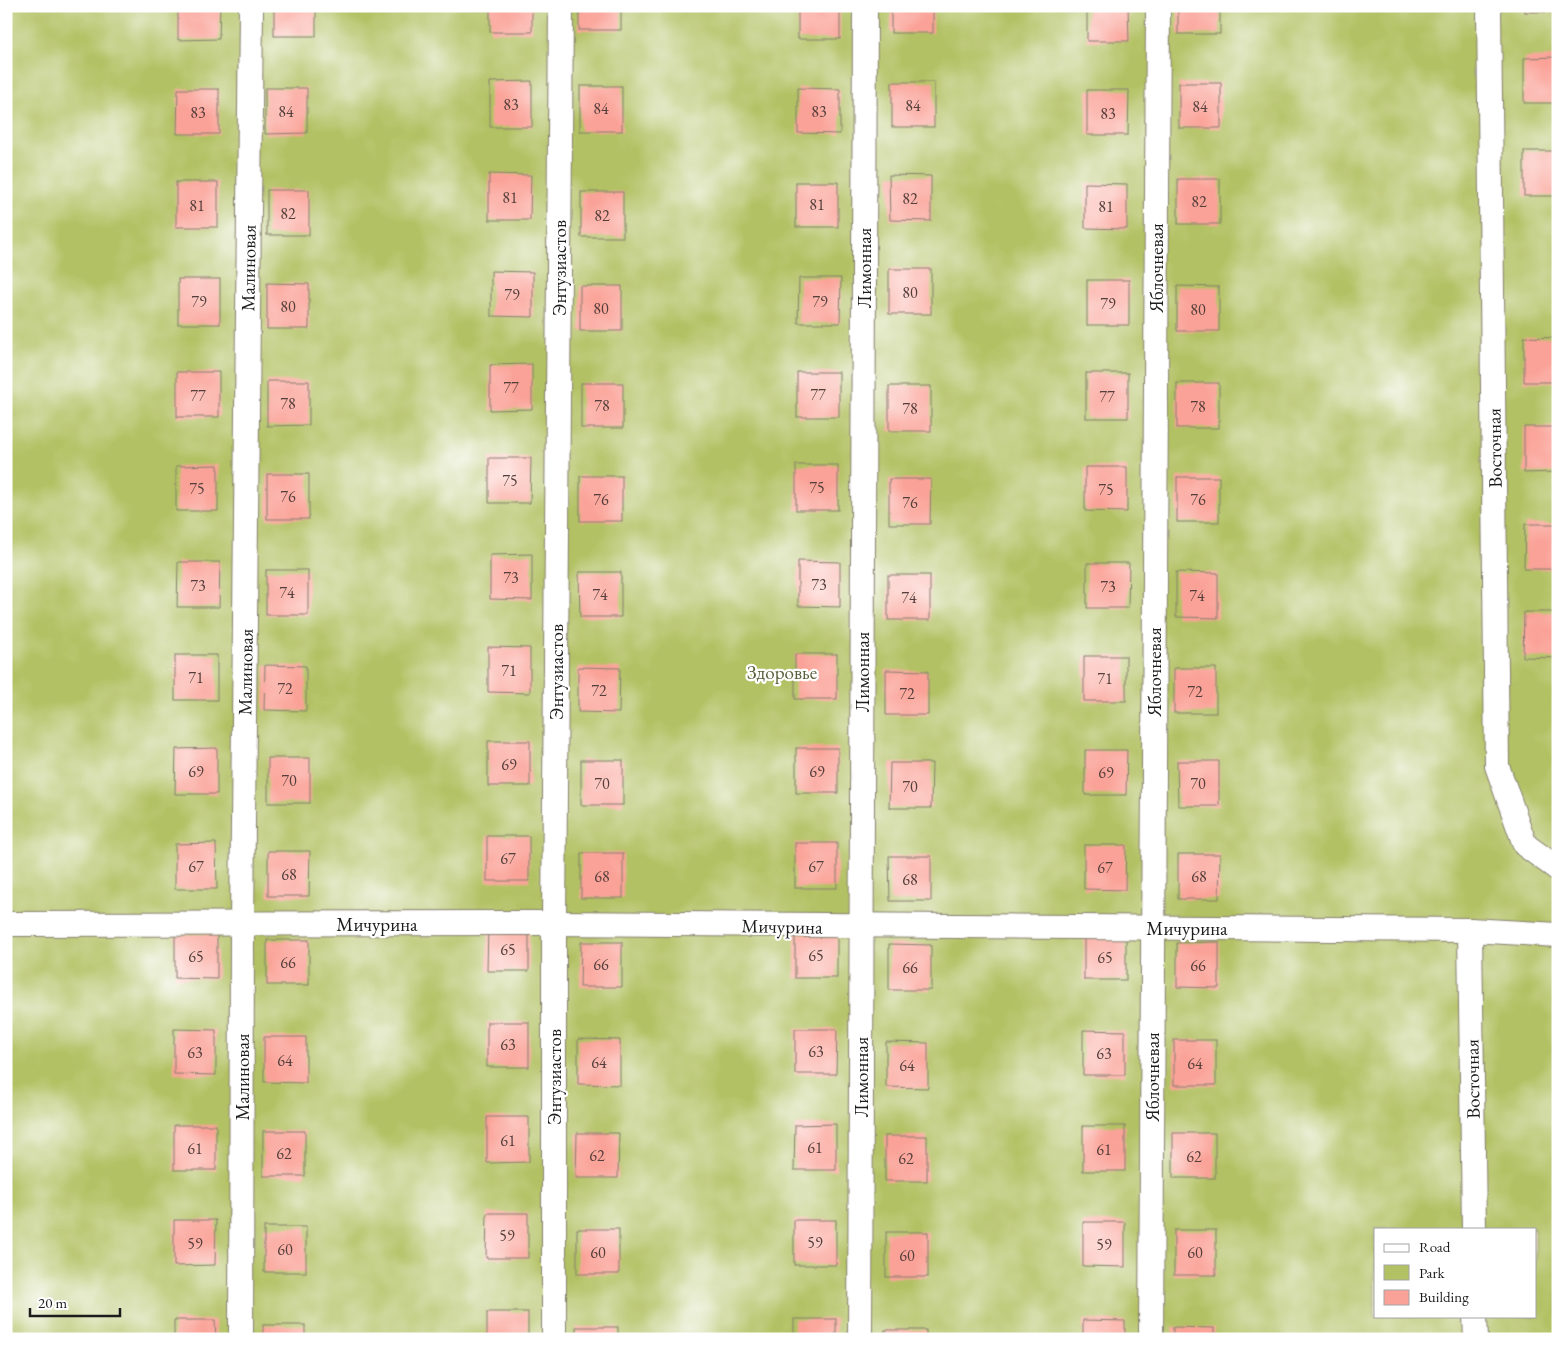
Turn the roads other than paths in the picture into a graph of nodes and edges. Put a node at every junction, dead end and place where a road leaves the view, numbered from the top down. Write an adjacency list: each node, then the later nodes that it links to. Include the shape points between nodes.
1 (251, 6): 9 (street, Малиновая)
2 (561, 6): 7 (street, Энтузиастов)
3 (865, 6): 10 (street, Лимонная)
4 (1158, 6): 11 (street, Яблочневая)
5 (1489, 6): 6 (street, Восточная, via 1497,766 1525,845)
6 (1558, 869)
7 (554, 923): 9 (street, Мичурина); 10 (street, Мичурина); 17 (street, Энтузиастов)
8 (6, 924): 9 (street, Мичурина)
9 (242, 925): 16 (street, Малиновая)
10 (861, 926): 11 (street, Мичурина); 18 (street, Лимонная)
11 (1152, 928): 12 (street, Мичурина); 19 (street, Яблочневая)
12 (1470, 930): 13 (street, Мичурина); 14 (street, Восточная)
13 (1558, 935)
14 (1474, 1228)
15 (1476, 1318): 20 (street)
16 (241, 1339)
17 (554, 1339)
18 (860, 1339)
19 (1151, 1339)
20 (1476, 1339)

